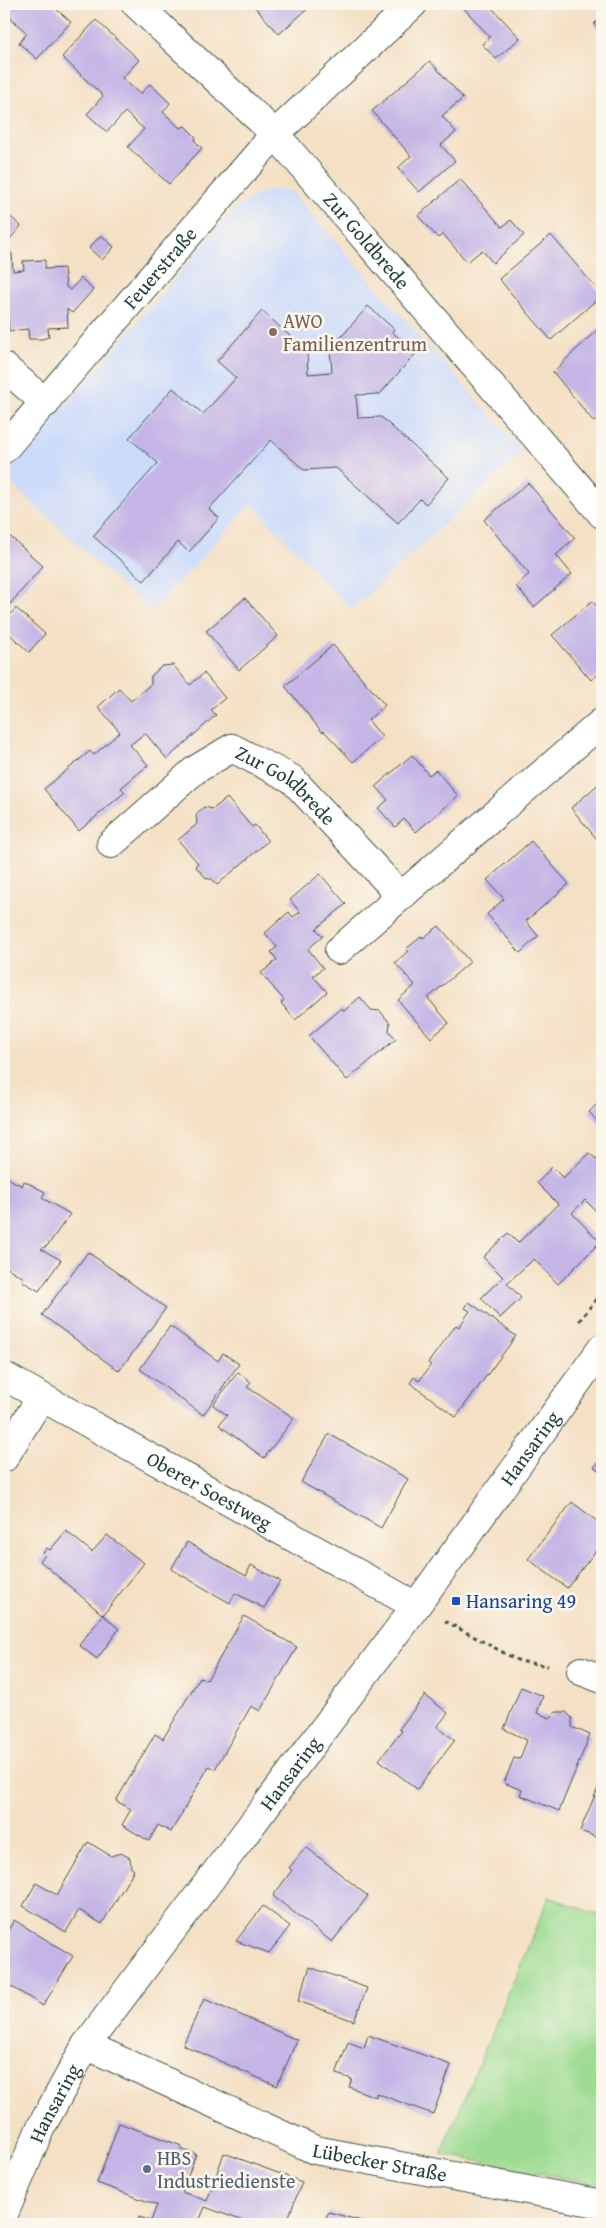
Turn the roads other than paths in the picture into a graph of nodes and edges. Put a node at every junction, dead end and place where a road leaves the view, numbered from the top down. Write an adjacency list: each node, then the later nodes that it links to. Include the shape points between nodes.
1 (136, 4): 3 (street, Zur Goldbrede)
2 (413, 4): 3 (street, Feuerstraße)
3 (275, 134): 5 (street, Feuerstraße); 7 (street, Zur Goldbrede)
4 (4, 367): 5 (street)
5 (46, 403): 6 (street, Feuerstraße)
6 (4, 449)
7 (602, 514)
8 (602, 722): 10 (street)
9 (112, 844): 10 (street, Zur Goldbrede, via 195,770 232,748 292,779)
10 (400, 895): 11 (street)
11 (339, 950)
12 (602, 1348): 16 (street, Hansaring)
13 (4, 1376): 14 (street, Oberer Soestweg)
14 (41, 1397): 15 (street); 16 (street, Oberer Soestweg)
15 (4, 1458)
16 (416, 1606): 17 (street, Hansaring)
17 (86, 2045): 18 (street, Lübecker Straße, via 315,2150); 19 (street, Hansaring, via 40,2129)
18 (602, 2204)
19 (4, 2214)

